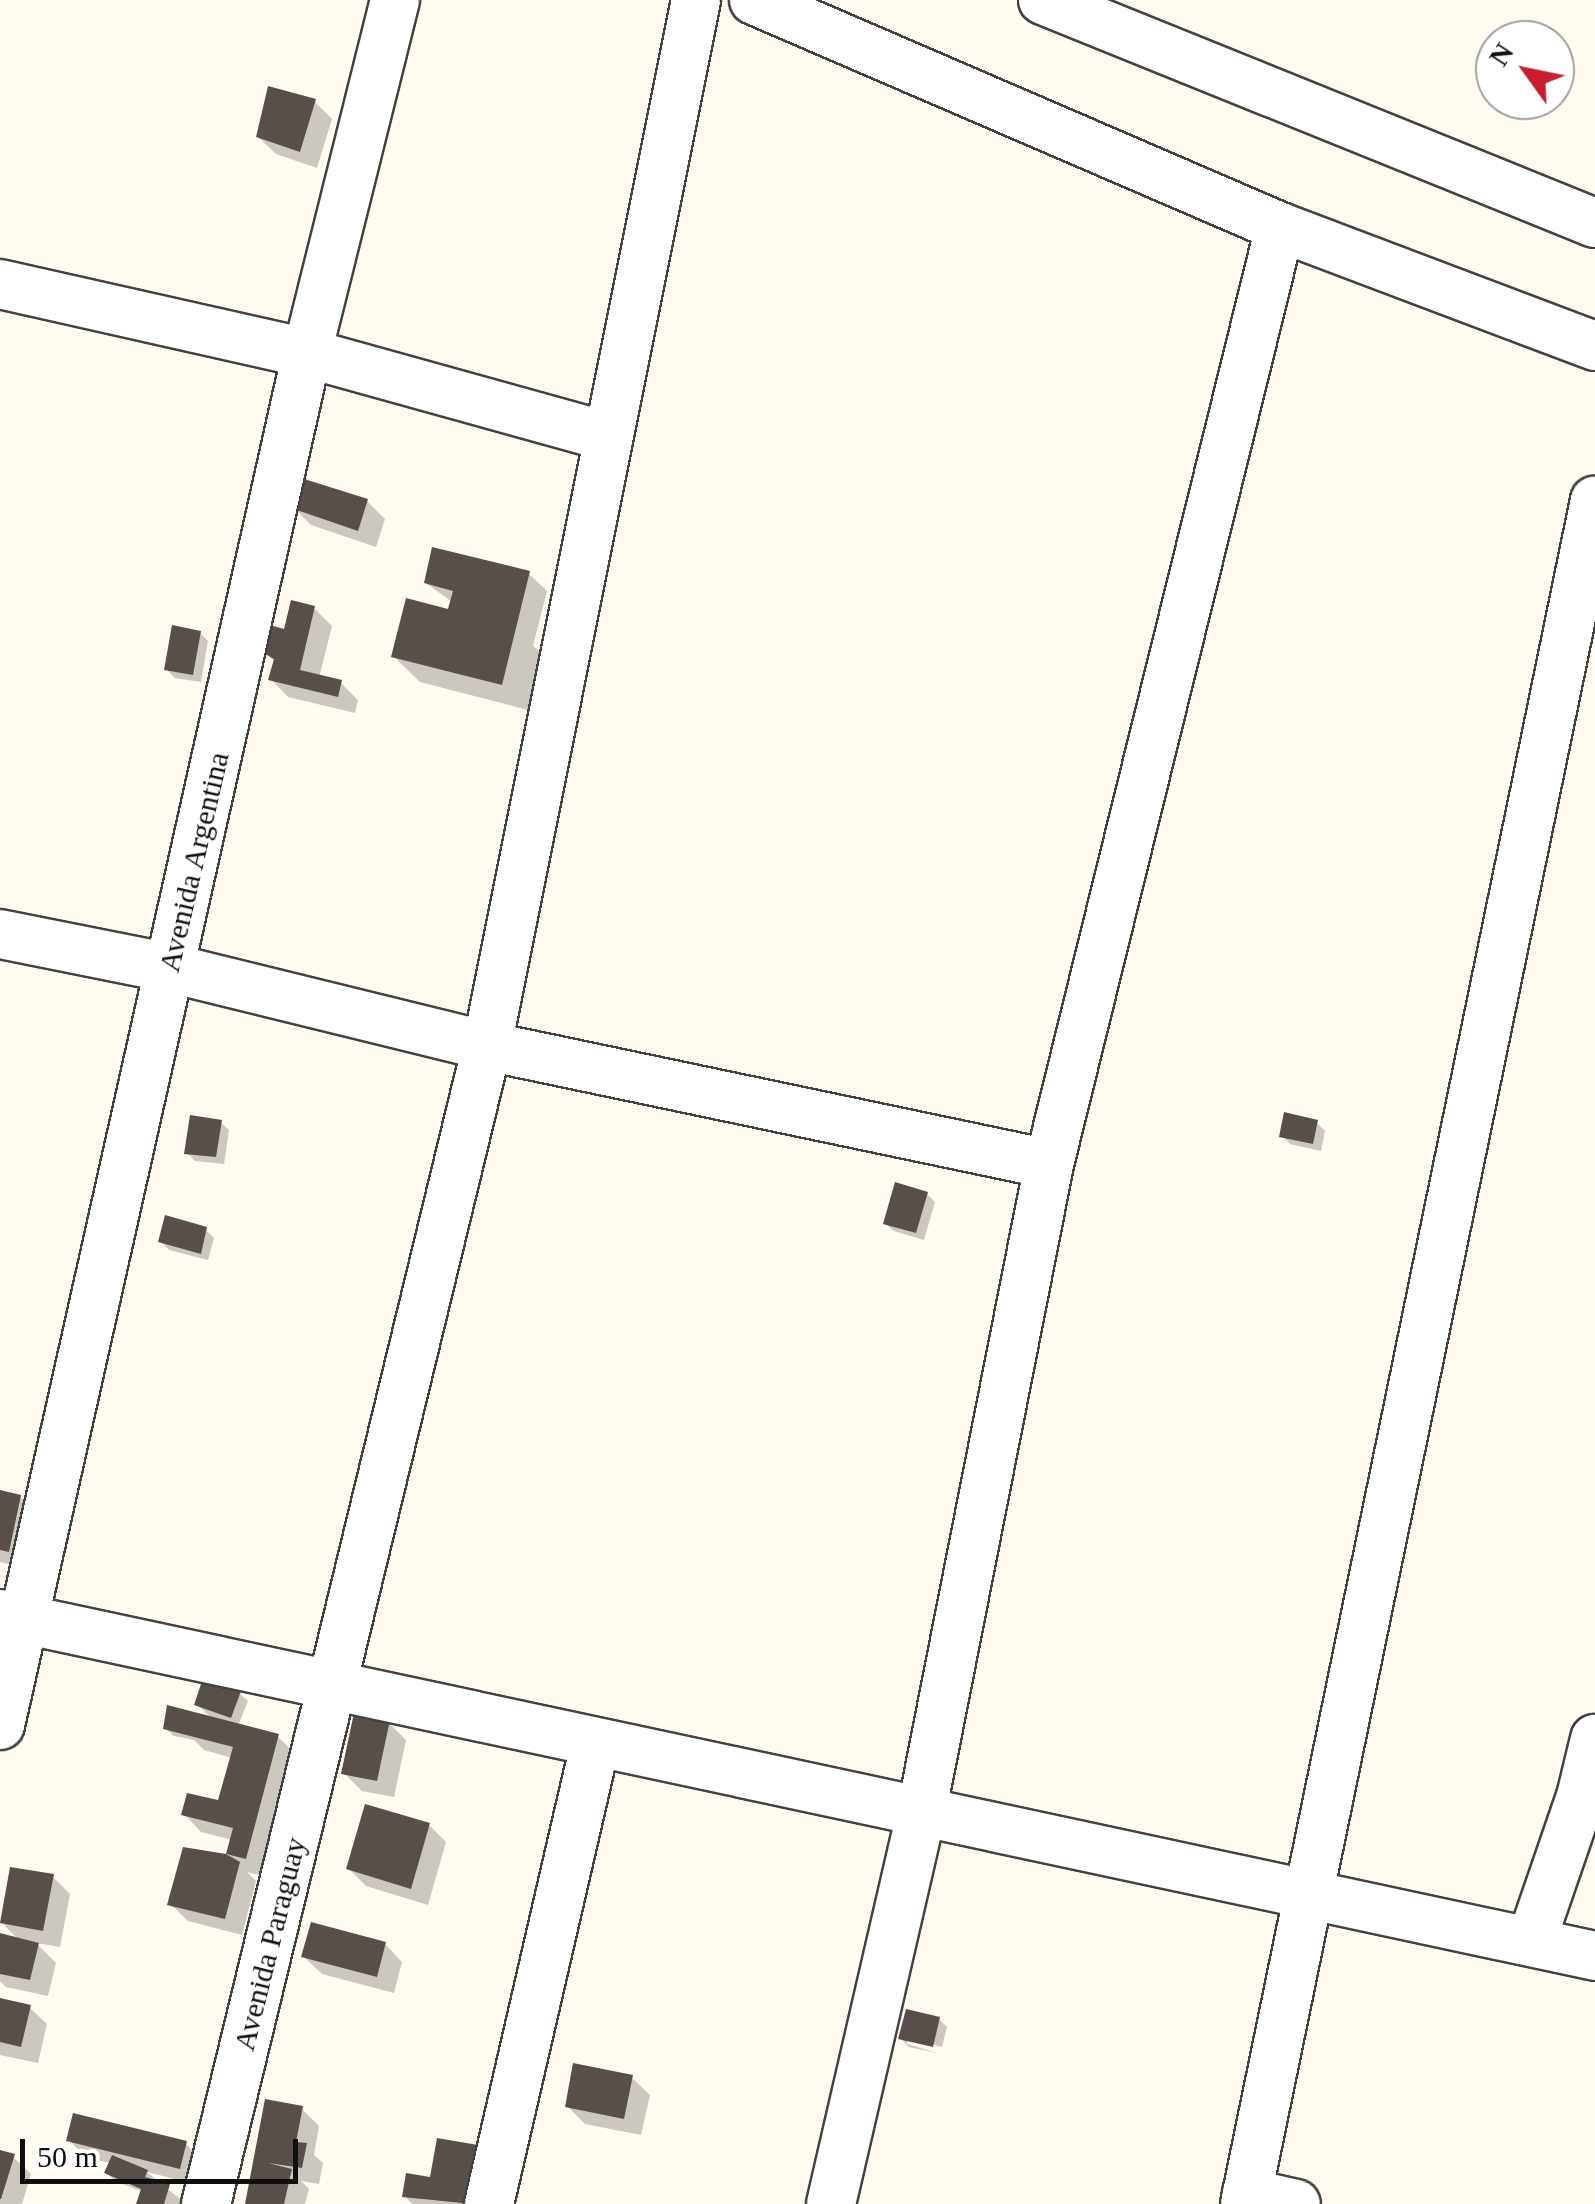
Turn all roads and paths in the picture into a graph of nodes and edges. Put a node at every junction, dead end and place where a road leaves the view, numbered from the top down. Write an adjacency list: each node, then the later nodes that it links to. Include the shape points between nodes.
1 (395, 0): 9 (street, Avenida Argentina)
2 (696, 0): 10 (street, Avenida Paraguay)
3 (754, 0): 6 (street)
4 (1044, 0): 5 (street)
5 (1595, 223)
6 (1280, 227): 8 (street); 15 (street)
7 (0, 284): 9 (street)
8 (1595, 346)
9 (306, 353): 10 (street); 13 (street, Avenida Argentina)
10 (606, 436): 14 (street, Avenida Paraguay)
11 (1595, 501): 22 (street)
12 (0, 934): 13 (street)
13 (170, 968): 14 (street); 16 (street, Avenida Argentina)
14 (487, 1046): 15 (street); 17 (street, Avenida Paraguay)
15 (1049, 1164): 21 (street)
16 (13, 1617): 17 (street); 18 (street, Avenida Argentina)
17 (334, 1684): 20 (street); 26 (street, Avenida Paraguay)
18 (0, 1726)
19 (1595, 1739): 23 (street)
20 (594, 1744): 21 (street); 27 (street)
21 (922, 1808): 22 (street); 28 (street)
22 (1308, 1893): 23 (street); 25 (street)
23 (1532, 1939): 24 (street)
24 (1595, 1956)
25 (1246, 2199): 29 (street)
26 (206, 2204)
27 (489, 2204)
28 (831, 2204)
29 (1296, 2204)

